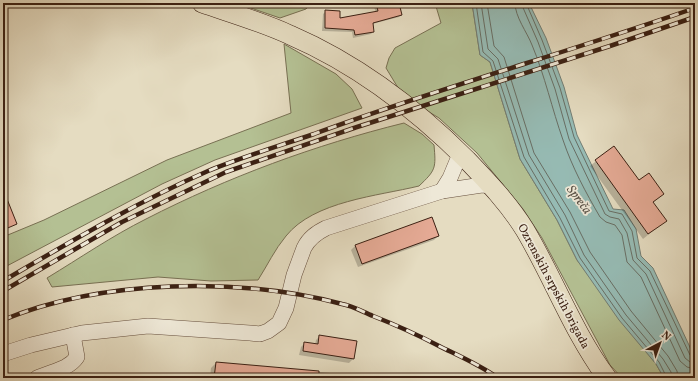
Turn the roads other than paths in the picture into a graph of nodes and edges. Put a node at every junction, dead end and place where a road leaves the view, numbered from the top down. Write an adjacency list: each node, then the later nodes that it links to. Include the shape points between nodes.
1 (202, 3): 2 (main road, Ozrenskih srpskih brigada, via 290,34 337,59 379,85 422,118)
2 (460, 154): 3 (main road, Ozrenskih srpskih brigada); 4 (street)
3 (492, 186): 4 (street); 8 (main road, Ozrenskih srpskih brigada, via 525,230 583,344)
4 (442, 191): 5 (street, via 326,228 308,239 282,316 274,328 268,331 260,334 148,326)
5 (73, 335): 6 (street); 7 (street, via 77,357 74,361 67,367)
6 (3, 354)
7 (37, 378)
8 (607, 378)

